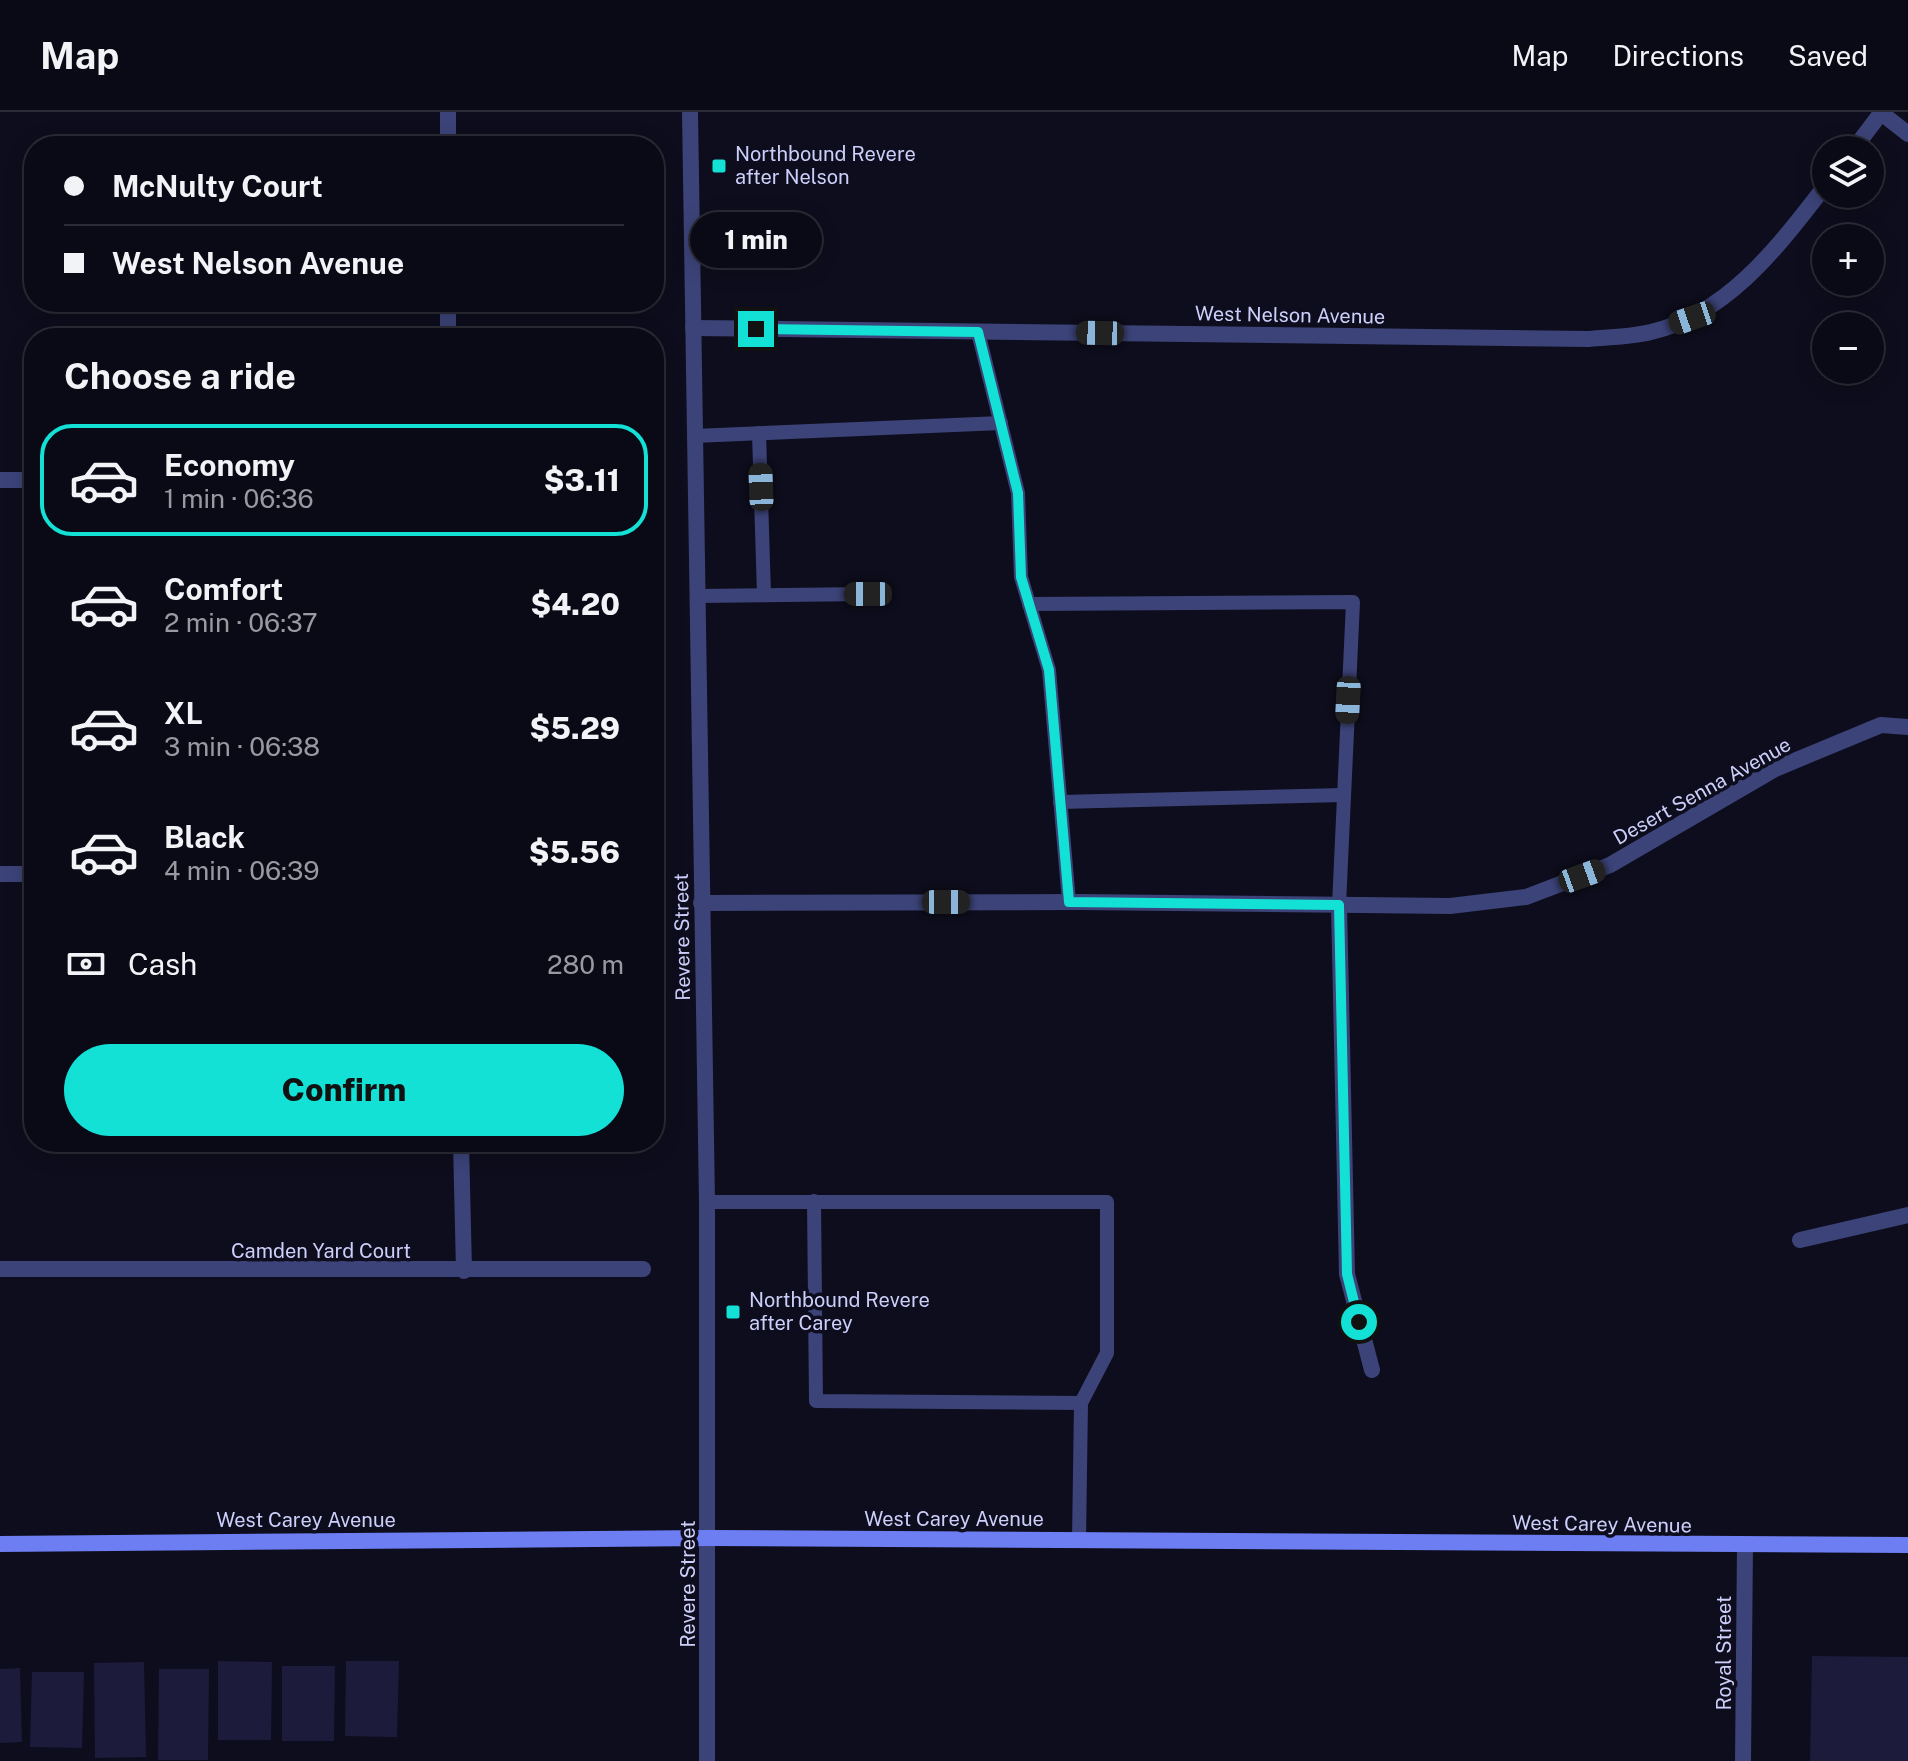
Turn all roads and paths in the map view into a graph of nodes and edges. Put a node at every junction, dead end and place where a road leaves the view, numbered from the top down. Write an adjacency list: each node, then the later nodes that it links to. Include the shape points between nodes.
1 (448, 112): 5 (street)
2 (690, 112): 8 (street, Revere Street)
3 (1881, 112): 4 (street); 6 (street)
4 (1908, 134)
5 (448, 136)
6 (1863, 136)
7 (1812, 203): 9 (street, West Nelson Avenue, via 1767,262 1692,318 1650,332 1589,339)
8 (693, 328): 9 (street, West Nelson Avenue); 12 (street, Revere Street)
9 (978, 332): 10 (lane)
10 (1001, 423): 11 (lane); 18 (lane, via 1018,493 1021,577)
11 (759, 433): 12 (lane); 15 (lane)
12 (694, 436): 17 (street, Revere Street)
13 (0, 480): 14 (street)
14 (24, 480)
15 (764, 594): 16 (lane); 17 (lane)
16 (868, 594)
17 (697, 596): 25 (street, Revere Street)
18 (1029, 604): 20 (lane, via 1353,602); 21 (lane, via 1049,670)
19 (1908, 727): 26 (street, Desert Senna Avenue, via 1881,725 1775,769 1610,865 1526,897 1450,906)
20 (1344, 795): 21 (lane); 26 (lane)
21 (1060, 802): 24 (lane)
22 (0, 874): 23 (street)
23 (24, 874)
24 (1069, 902): 25 (street, Desert Senna Avenue); 26 (street, Desert Senna Avenue)
25 (701, 903): 29 (street, Revere Street)
26 (1339, 905): 35 (street, via 1347,1274)
27 (461, 1152): 34 (street)
28 (814, 1201): 29 (lane); 36 (lane, via 816,1401); 36 (lane, via 1107,1202 1107,1353)
29 (707, 1202): 37 (street, Revere Street)
30 (1908, 1215): 31 (street)
31 (1800, 1240)
32 (0, 1269): 34 (street, Camden Yard Court)
33 (643, 1269): 34 (street, Camden Yard Court)
34 (464, 1271)
35 (1372, 1370)
36 (1081, 1403): 38 (lane)
37 (709, 1538): 38 (main road, West Carey Avenue); 39 (main road, West Carey Avenue); 42 (street, Revere Street)
38 (1079, 1540): 40 (main road, West Carey Avenue)
39 (0, 1544)
40 (1745, 1545): 41 (main road, West Carey Avenue); 43 (street, Royal Street)
41 (1908, 1545)
42 (707, 1761)
43 (1743, 1761)

